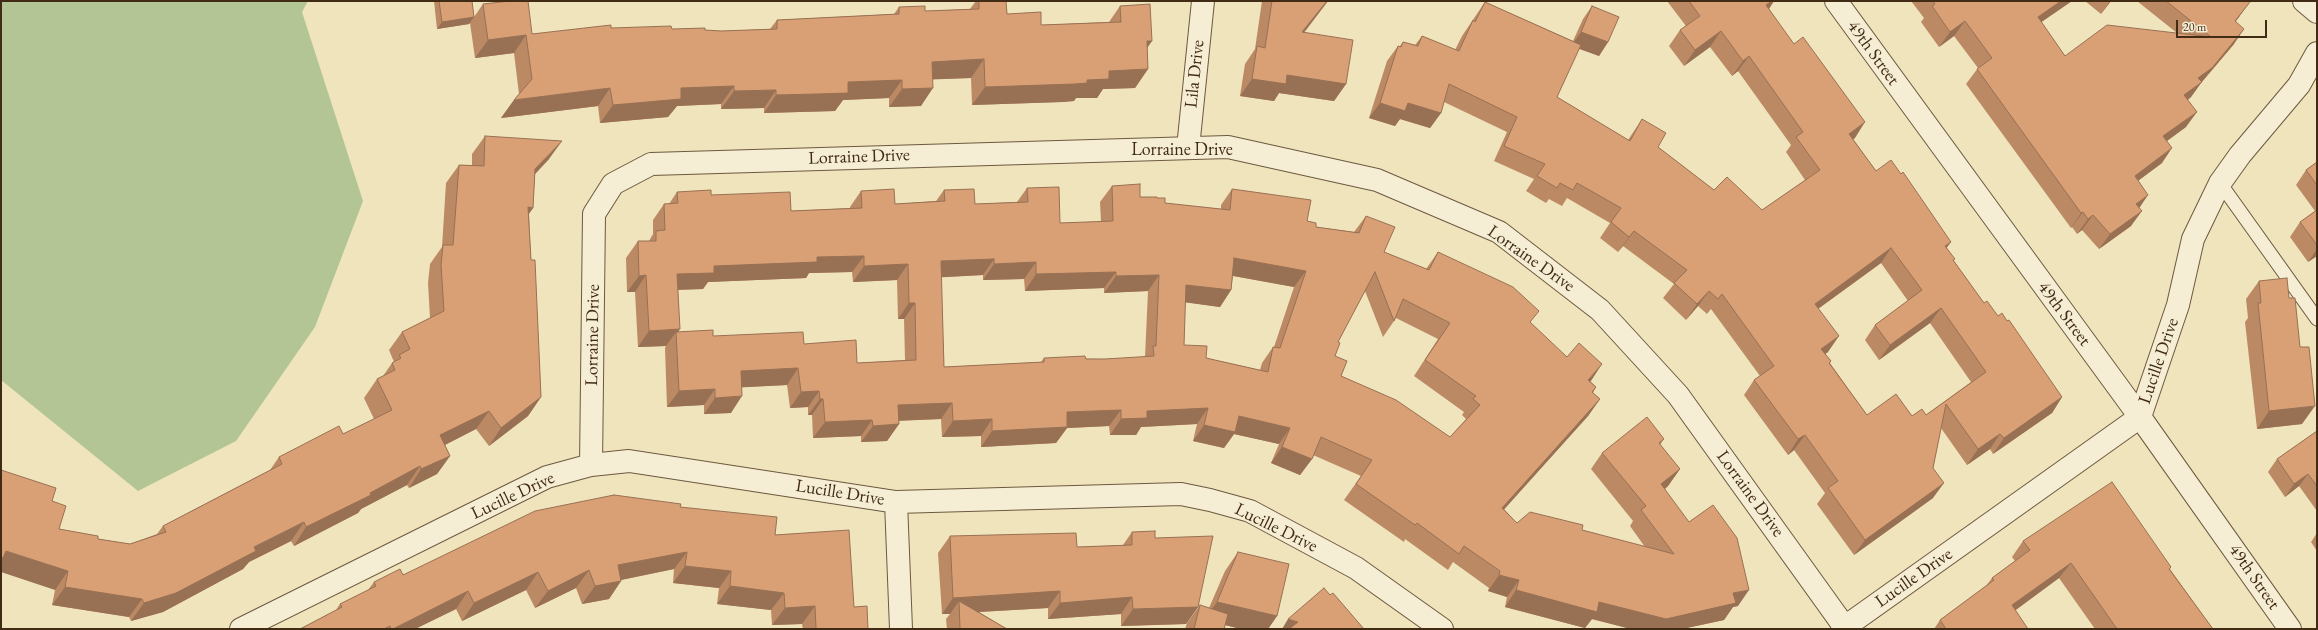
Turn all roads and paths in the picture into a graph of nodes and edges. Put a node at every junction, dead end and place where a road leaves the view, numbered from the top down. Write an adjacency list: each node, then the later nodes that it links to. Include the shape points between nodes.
1 (1203, 1): 6 (street, Lila Drive)
2 (1836, 1): 9 (street, 49th Street)
3 (2304, 1): 4 (street)
4 (2317, 12)
5 (2317, 53): 7 (street, Lucille Drive, via 2299,86 2240,155)
6 (1188, 148): 10 (street, Lorraine Drive, via 651,164 625,177 613,184 594,214); 12 (street, Lorraine Drive, via 1228,147 1376,180 1499,232 1600,310 1678,395)
7 (2220, 183): 8 (lane); 9 (street, Lucille Drive, via 2193,239 2178,305)
8 (2317, 319)
9 (2140, 417): 12 (street, Lucille Drive); 16 (street, 49th Street)
10 (591, 465): 11 (street, Lucille Drive, via 629,461); 13 (street, Lucille Drive, via 547,477)
11 (896, 502): 14 (street); 15 (street, Lucille Drive, via 1181,494 1210,500 1250,511 1356,568)
12 (1844, 628)
13 (241, 629)
14 (901, 629)
15 (1442, 629)
16 (2290, 629)

